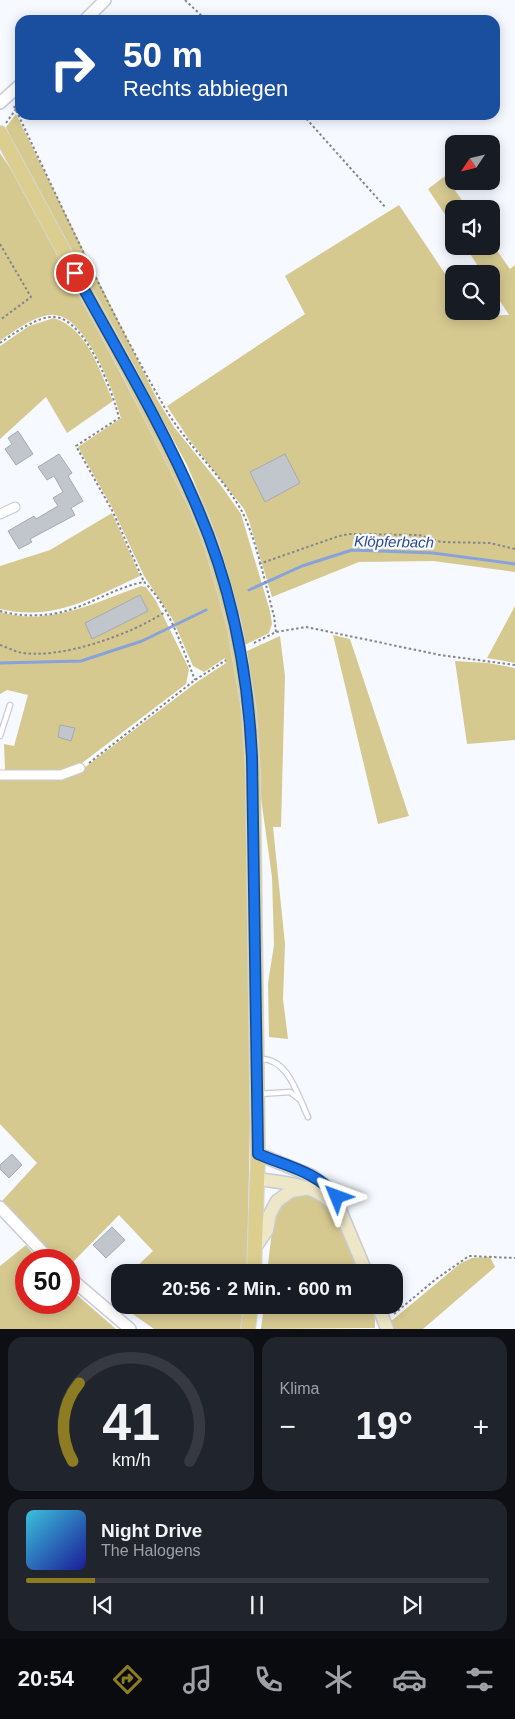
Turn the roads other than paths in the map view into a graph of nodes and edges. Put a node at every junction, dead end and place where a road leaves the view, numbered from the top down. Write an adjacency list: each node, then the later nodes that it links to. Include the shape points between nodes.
1 (104, 0): 2 (street)
2 (90, 15)
3 (15, 90): 4 (street)
4 (0, 103)
5 (3, 128): 7 (main road)
6 (0, 143): 7 (street)
7 (13, 159): 14 (main road, via 181,472 206,530 224,585 241,658 251,741)
8 (15, 507): 9 (street)
9 (0, 514)
10 (10, 705): 11 (lane)
11 (0, 736)
12 (80, 768): 13 (street, via 61,775)
13 (0, 775)
14 (257, 1059): 15 (main road); 16 (lane, via 271,1059 281,1065)
15 (258, 1094): 16 (lane, via 290,1092); 18 (main road)
16 (299, 1100): 17 (lane)
17 (308, 1117)
18 (258, 1154): 19 (main road); 22 (main road, via 324,1183 337,1197)
19 (258, 1179): 20 (main road); 23 (main road)
20 (310, 1189): 22 (main road, via 326,1197); 23 (main road, via 291,1192 277,1201 270,1214 268,1230)
21 (0, 1207): 24 (street)
22 (344, 1219): 26 (main road)
23 (256, 1246): 25 (main road)
24 (40, 1249)
25 (255, 1264)
26 (363, 1264)
27 (80, 1286): 31 (street)
28 (250, 1314): 32 (main road)
29 (381, 1314): 30 (main road)
30 (386, 1326)
31 (130, 1329)
32 (248, 1329)

